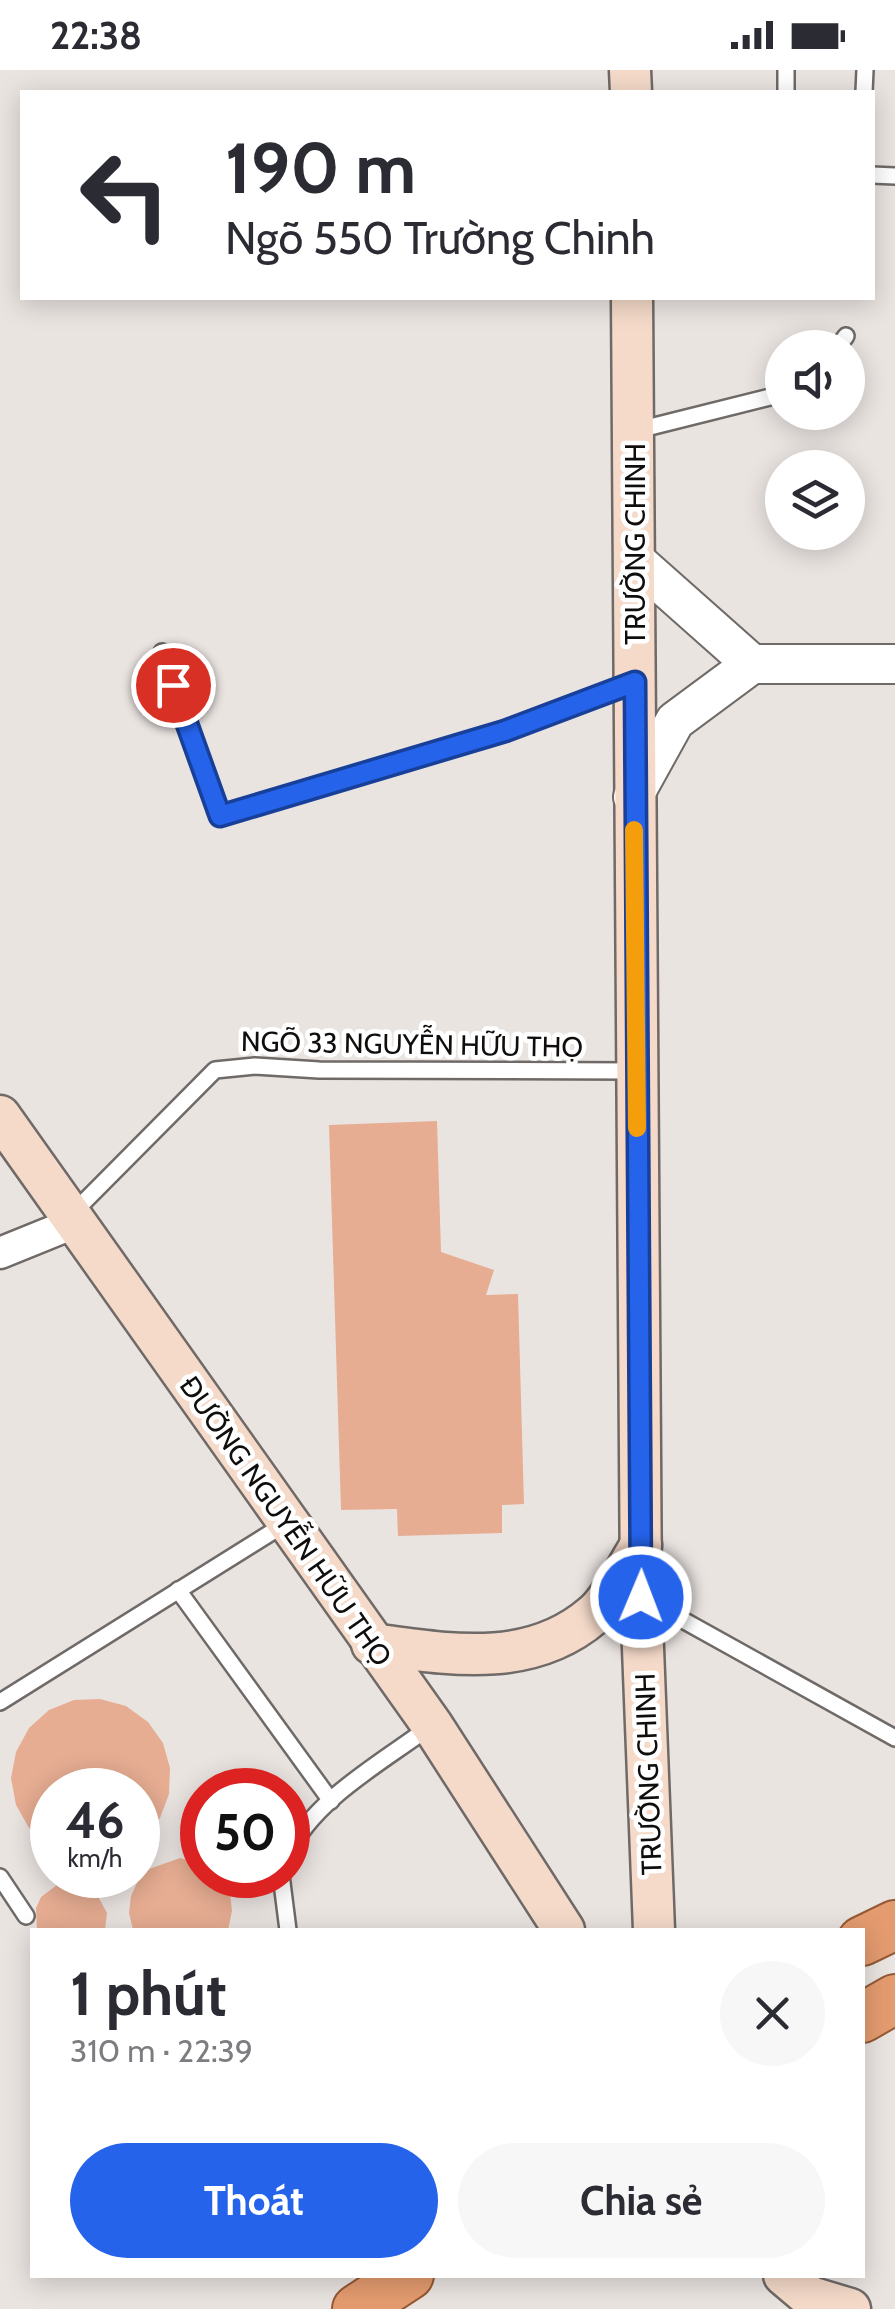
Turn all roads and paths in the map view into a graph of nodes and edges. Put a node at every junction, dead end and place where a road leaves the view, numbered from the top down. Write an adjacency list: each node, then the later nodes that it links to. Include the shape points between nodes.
1 (632, 300): 3 (main road, TRƯỜNG CHINH)
2 (765, 398): 3 (lane)
3 (634, 431): 4 (main road, TRƯỜNG CHINH)
4 (636, 561): 6 (street); 8 (main road, TRƯỜNG CHINH)
5 (162, 652): 8 (lane, via 220,816 505,731)
6 (752, 664): 7 (street); 9 (street, via 676,721)
7 (895, 664)
8 (635, 682): 9 (main road, TRƯỜNG CHINH)
9 (633, 797): 10 (main road, TRƯỜNG CHINH)
10 (636, 1071): 12 (lane, NGÕ 33 NGUYỄN HỮU THỌ, via 215,1070); 15 (main road, TRƯỜNG CHINH)
11 (0, 1116): 12 (main road, ĐƯỜNG NGUYỄN HỮU THỌ)
12 (72, 1220): 13 (street); 14 (main road, ĐƯỜNG NGUYỄN HỮU THỌ)
13 (0, 1253)
14 (288, 1522): 16 (lane); 18 (main road, ĐƯỜNG NGUYỄN HỮU THỌ)
15 (642, 1546): 17 (main road, TRƯỜNG CHINH); 18 (main road, via 595,1614 512,1654 467,1656)
16 (178, 1590): 19 (lane); 22 (lane)
17 (641, 1597): 21 (lane); 30 (main road, TRƯỜNG CHINH)
18 (372, 1644): 20 (main road, ĐƯỜNG NGUYỄN HỮU THỌ)
19 (0, 1702)
20 (432, 1726): 22 (lane); 29 (main road, ĐƯỜNG NGUYỄN HỮU THỌ)
21 (895, 1738)
22 (331, 1800): 23 (lane)
23 (310, 1822)
24 (0, 1877): 26 (lane)
25 (285, 1898): 28 (lane)
26 (26, 1916)
27 (895, 1925): 31 (highway)
28 (288, 1928)
29 (563, 1928)
30 (654, 1928)
31 (865, 1940)
32 (895, 1999): 33 (highway)
33 (865, 2016)
34 (404, 2278): 36 (highway)
35 (787, 2278): 37 (main road, via 810,2298)
36 (357, 2309)
37 (850, 2309)

